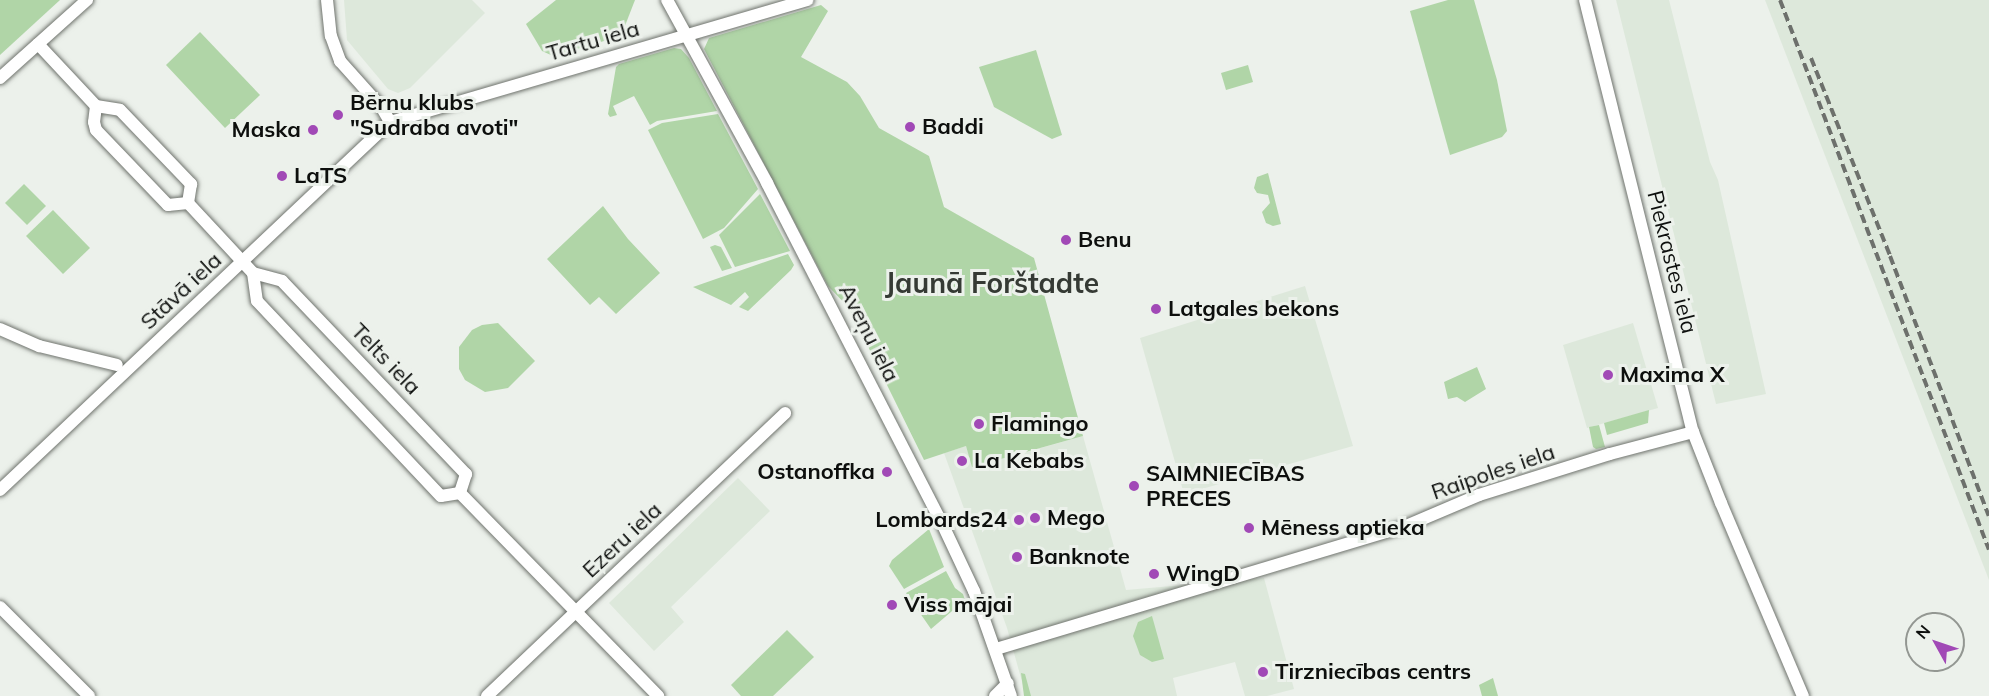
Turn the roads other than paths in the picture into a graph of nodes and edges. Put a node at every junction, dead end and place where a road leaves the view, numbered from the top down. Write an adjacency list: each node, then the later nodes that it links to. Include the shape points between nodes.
1 (87, 0): 7 (street)
2 (327, 0): 10 (street, via 331,36 339,61)
3 (667, 0): 6 (street, Aveņu iela)
4 (808, 0): 6 (street, Tartu iela)
5 (1585, 0): 17 (street, Piekrastes iela)
6 (687, 35): 10 (street, Tartu iela); 22 (street, Aveņu iela, via 941,521)
7 (38, 44): 8 (street); 9 (street)
8 (0, 78)
9 (96, 106): 11 (street, via 120,110 191,184); 11 (street, via 96,130 168,205)
10 (390, 122): 12 (street, Stāvā iela)
11 (188, 204): 12 (street)
12 (243, 262): 13 (street); 18 (street, Stāvā iela)
13 (253, 273): 19 (street, via 258,300 441,496); 19 (street, Telts iela, via 282,281 466,474)
14 (0, 329): 15 (street, via 39,346)
15 (117, 364)
16 (785, 414): 21 (street, Ezeru iela)
17 (1693, 432): 22 (street, Raipoles iela, via 1479,495 1396,529); 29 (street, Piekrastes iela)
18 (0, 490)
19 (460, 492): 21 (street)
20 (0, 607): 24 (street)
21 (576, 612): 25 (street, Ezeru iela); 26 (street)
22 (996, 649): 23 (street, Aveņu iela)
23 (1008, 683): 27 (street); 28 (street, Aveņu iela)
24 (89, 696)
25 (487, 696)
26 (658, 696)
27 (994, 696)
28 (1011, 696)
29 (1803, 696)

